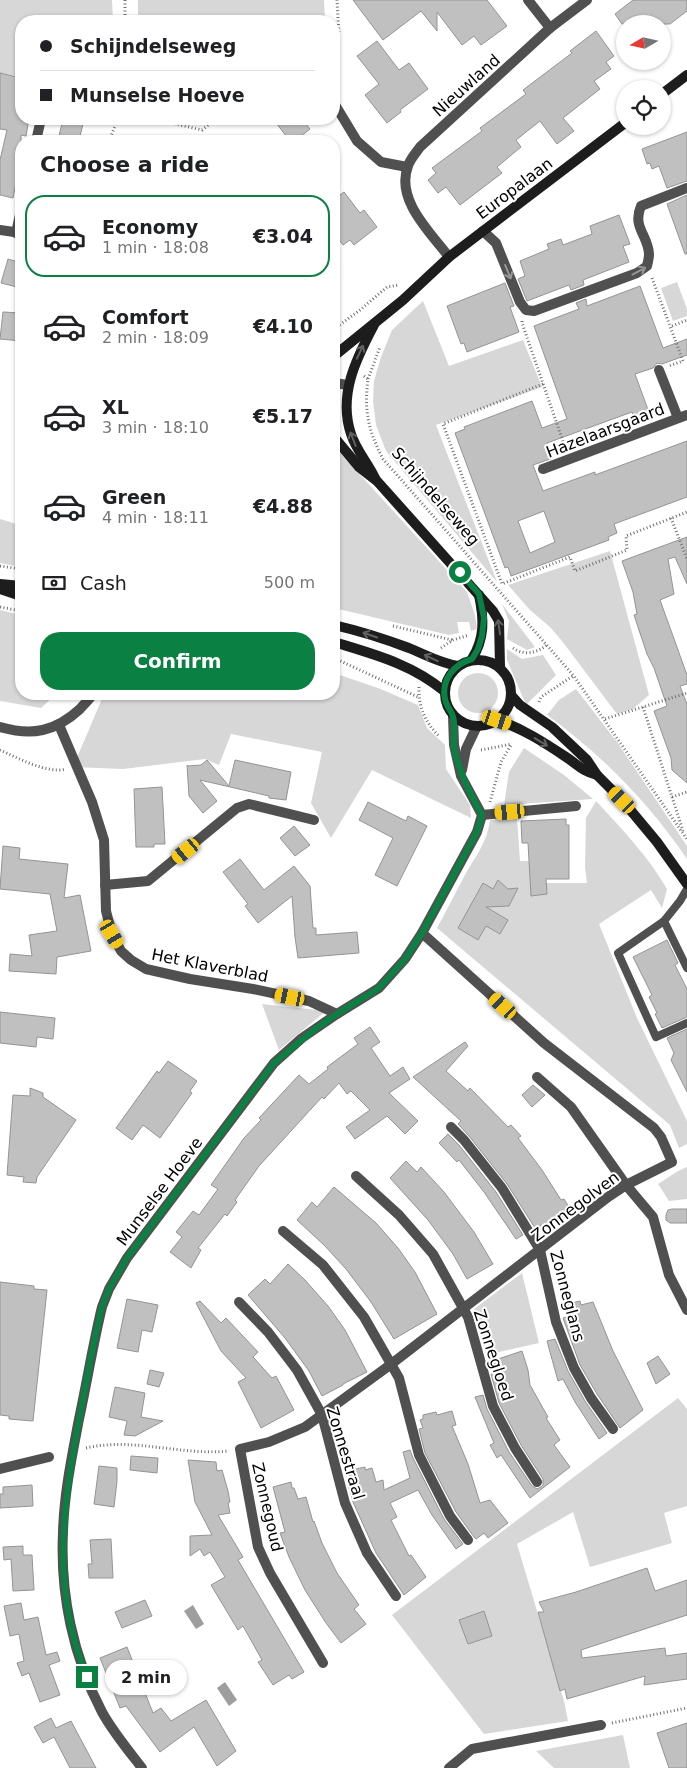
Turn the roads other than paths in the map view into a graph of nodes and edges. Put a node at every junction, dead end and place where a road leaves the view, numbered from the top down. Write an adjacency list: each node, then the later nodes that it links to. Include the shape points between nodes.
1 (528, 0): 3 (street)
2 (587, 0): 3 (street, Nieuwland)
3 (550, 28): 8 (street, Nieuwland, via 420,147)
4 (687, 75): 5 (street)
5 (671, 87)
6 (340, 113): 8 (street, via 357,141 381,162)
7 (616, 130): 11 (street, Europalaan)
8 (407, 167): 13 (street, via 405,187 413,211)
9 (687, 188): 11 (street, one-way to 9, via 496,243 520,302 526,310 534,311 637,273 647,266 649,252 637,216 641,206)
10 (0, 230): 12 (street)
11 (483, 231): 13 (street, Europalaan)
12 (15, 232)
13 (449, 256): 14 (street, Europalaan)
14 (376, 321): 15 (street, Europalaan); 18 (street, Europalaan, one-way to 14)
15 (340, 351)
16 (659, 370): 19 (street, Hazelaarsgaard)
17 (340, 384): 18 (street)
18 (348, 385): 22 (street, Schijndelseweg, one-way to 18, via 351,434 346,402)
19 (683, 417): 21 (street, Hazelaarsgaard)
20 (340, 444): 22 (street, Schijndelseweg, via 359,467)
21 (543, 469)
22 (377, 481): 27 (street, Schijndelseweg)
23 (0, 584): 24 (street)
24 (15, 585)
25 (0, 589): 26 (street)
26 (15, 594)
27 (479, 594): 30 (street, via 484,618 482,636); 32 (street, Schijndelseweg, one-way to 27, via 499,621)
28 (340, 627): 31 (street, one-way to 28, via 443,664 373,635)
29 (340, 644): 33 (street, via 393,660)
30 (472, 659): 31 (street); 32 (street, via 487,660)
31 (458, 666): 33 (street, via 448,677)
32 (500, 667): 34 (street, via 509,680)
33 (444, 691): 36 (street)
34 (511, 695): 37 (street, via 507,709); 41 (street, via 552,727 587,760)
35 (87, 700): 38 (street)
36 (453, 716): 40 (street, via 468,725); 42 (street, via 454,745)
37 (497, 720): 40 (street); 41 (street, one-way to 41, via 523,731 584,771)
38 (59, 725): 39 (street, via 39,731 17,731); 47 (street, Het Klaverblad, via 92,802 104,840)
39 (0, 726)
40 (477, 726): 42 (street, via 466,749)
41 (596, 775): 46 (street, via 622,800)
42 (461, 776): 44 (street)
43 (576, 806): 44 (street)
44 (482, 815): 50 (street, via 477,832)
45 (314, 820): 47 (street, via 249,804 237,808 148,881)
46 (687, 884)
47 (105, 885): 52 (street, Het Klaverblad, via 106,911 112,934 126,955 146,969 309,1001)
48 (687, 889): 49 (lane)
49 (664, 921): 51 (lane); 53 (lane, via 618,954 656,1037)
50 (422, 933): 52 (street, via 405,959 379,988); 57 (street, Zonnegolven, via 544,1043 658,1133 672,1162)
51 (687, 968)
52 (337, 1014): 74 (street, Munselse Hoeve, via 302,1038 274,1063 118,1271 102,1307 73,1451 63,1530 63,1578 67,1610 80,1660 94,1695 112,1728)
53 (687, 1023)
54 (537, 1077): 57 (street, via 570,1108)
55 (451, 1127): 59 (street, Zonneglans, via 502,1188)
56 (356, 1176): 61 (street, Zonnegloed, via 399,1215 433,1254)
57 (626, 1185): 59 (street, Zonnegolven); 62 (street, via 653,1217 669,1275)
58 (283, 1231): 63 (street, via 323,1265 364,1317)
59 (540, 1250): 61 (street, Zonnegolven); 65 (street, Zonneglans, via 556,1322 574,1368)
60 (239, 1302): 64 (street, Zonnestraal, via 268,1332 297,1370)
61 (463, 1308): 63 (street, Zonnegolven); 69 (street, Zonnegloed, via 493,1406)
62 (687, 1310)
63 (390, 1365): 64 (street, Zonnegolven); 70 (street, via 399,1378 419,1456 450,1516)
64 (322, 1415): 66 (street, Zonnegolven, via 305,1427 269,1442); 71 (street, Zonnestraal, via 345,1503 367,1553)
65 (613, 1429)
66 (240, 1449): 72 (street, Zonnegoud, via 258,1547)
67 (49, 1457): 68 (street)
68 (0, 1469)
69 (537, 1482)
70 (468, 1540)
71 (396, 1596)
72 (323, 1663)
73 (601, 1725): 75 (street, via 472,1749)
74 (142, 1768)
75 (449, 1768)

